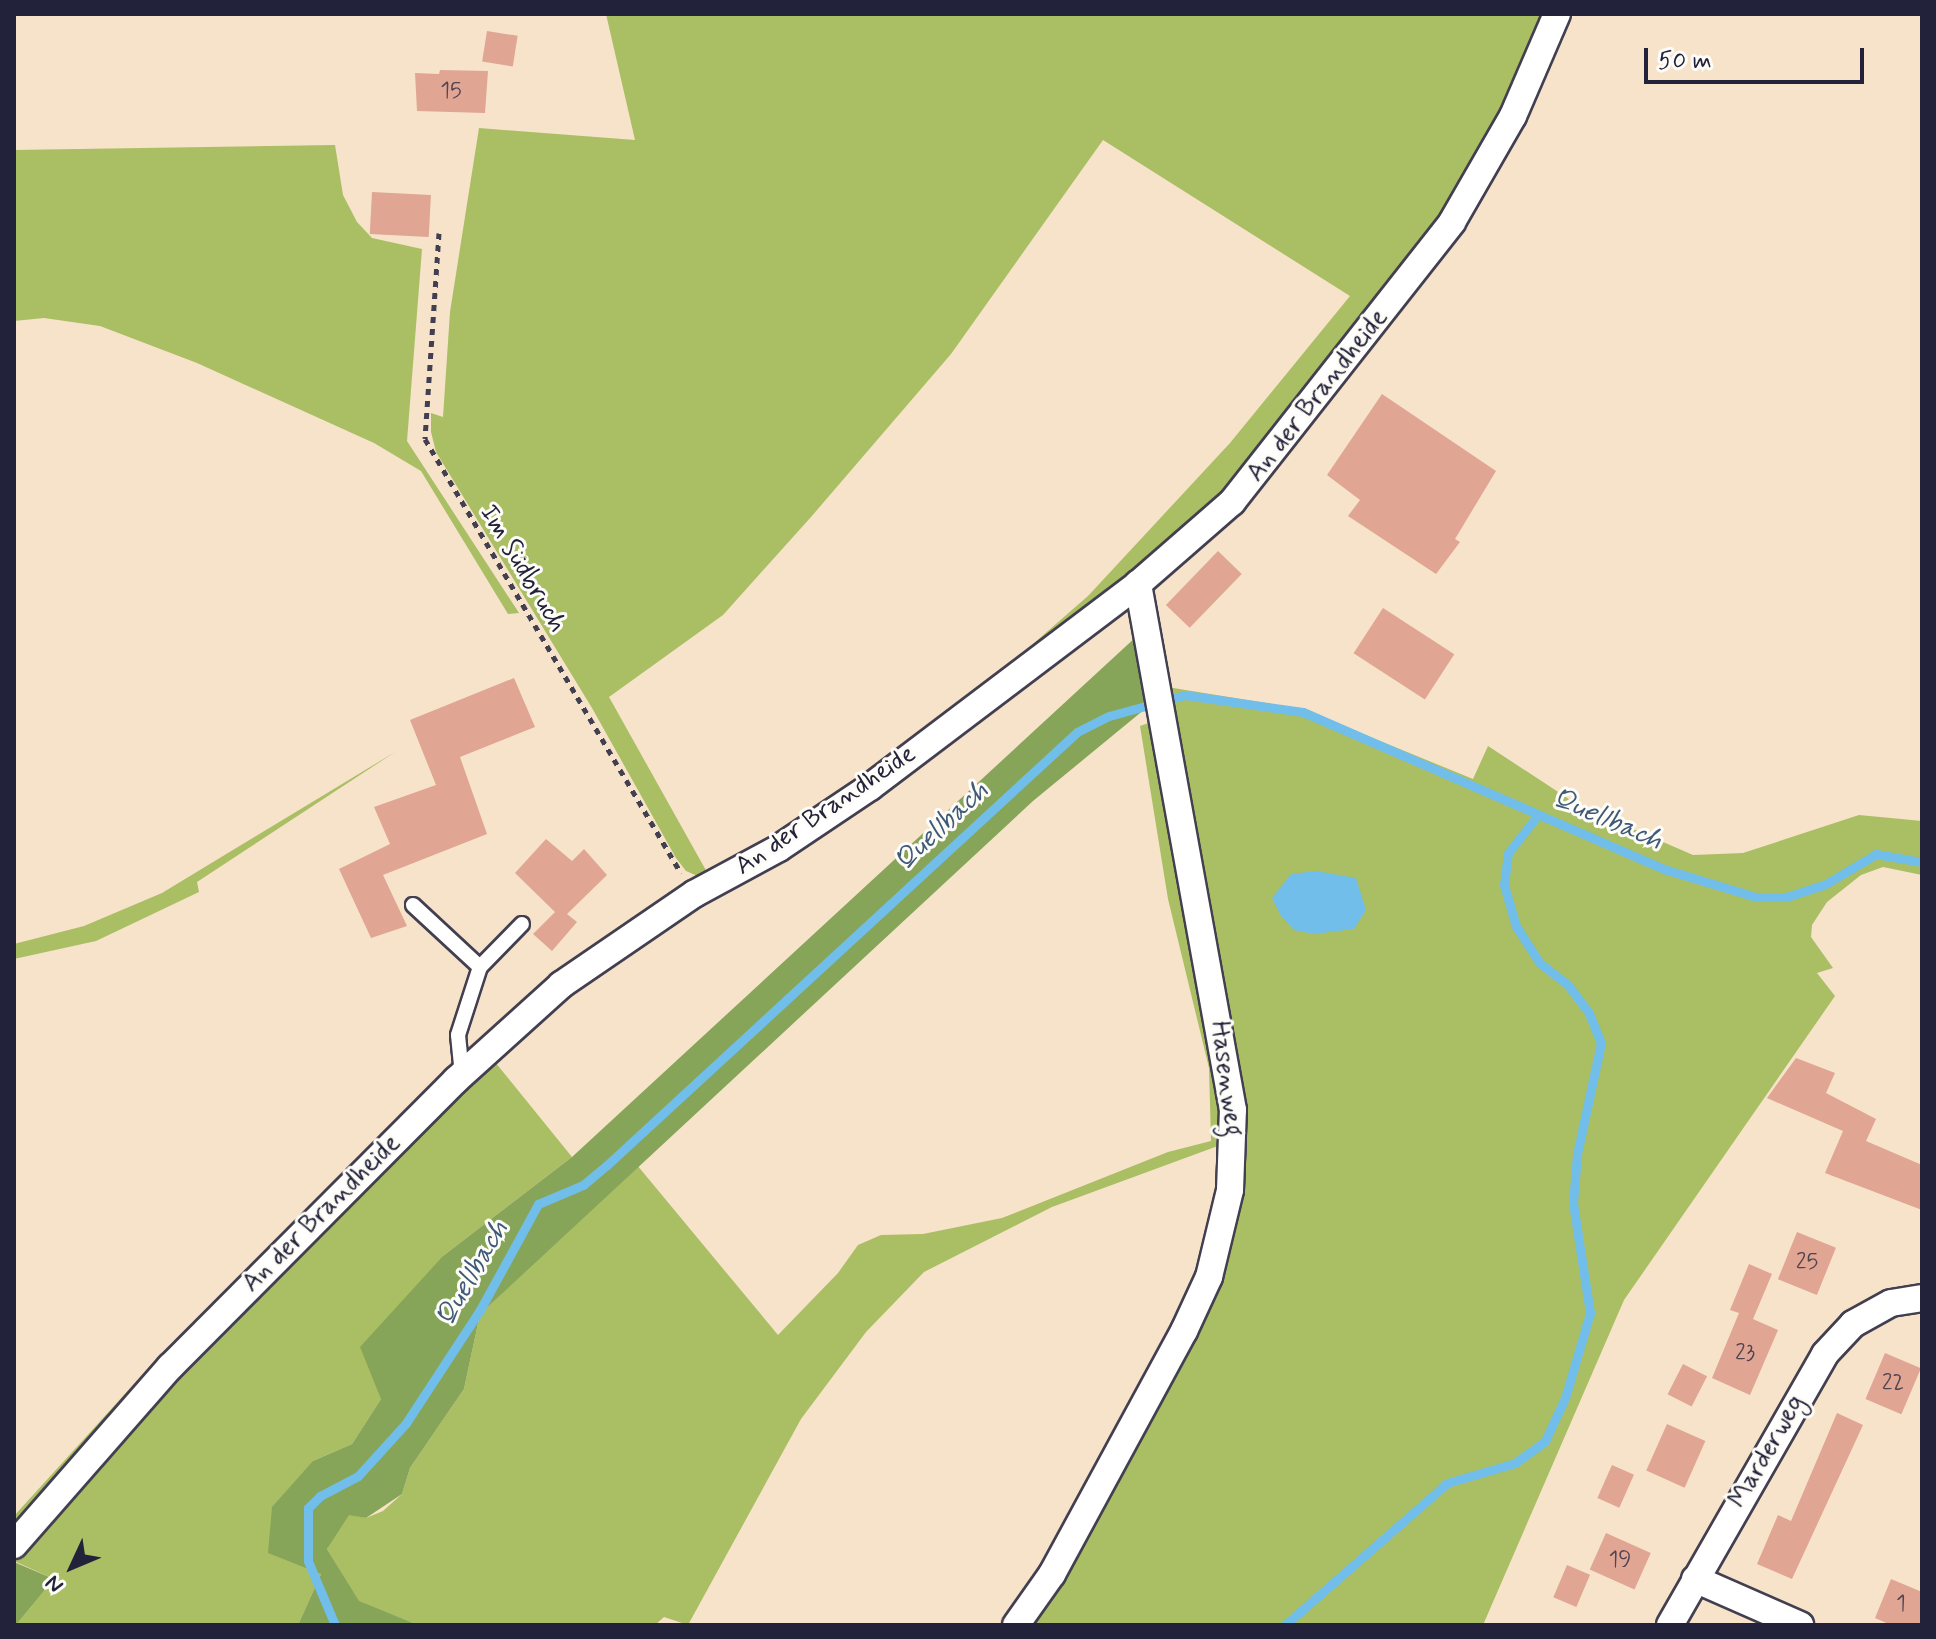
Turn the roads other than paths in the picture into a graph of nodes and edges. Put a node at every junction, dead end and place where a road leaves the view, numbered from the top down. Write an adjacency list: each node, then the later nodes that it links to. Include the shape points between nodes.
1 (1557, 14): 2 (street, An der Brandheide, via 1513,116 1452,222 1257,475 1190,543)
2 (1138, 584): 6 (street, An der Brandheide, via 870,787 779,848 694,894 561,985); 10 (street, Hasenweg, via 1233,1110 1230,1190 1209,1277 1157,1386 1052,1574)
3 (413, 905): 5 (lane)
4 (522, 924): 5 (lane)
5 (480, 967): 6 (lane, via 458,1035)
6 (462, 1075): 8 (street, An der Brandheide, via 170,1367)
7 (1922, 1298): 9 (street, Marderweg, via 1891,1303 1853,1324 1825,1354)
8 (14, 1545)
9 (1695, 1579): 11 (street, Marderweg); 12 (street)
10 (1016, 1625)
11 (1670, 1625)
12 (1800, 1625)

